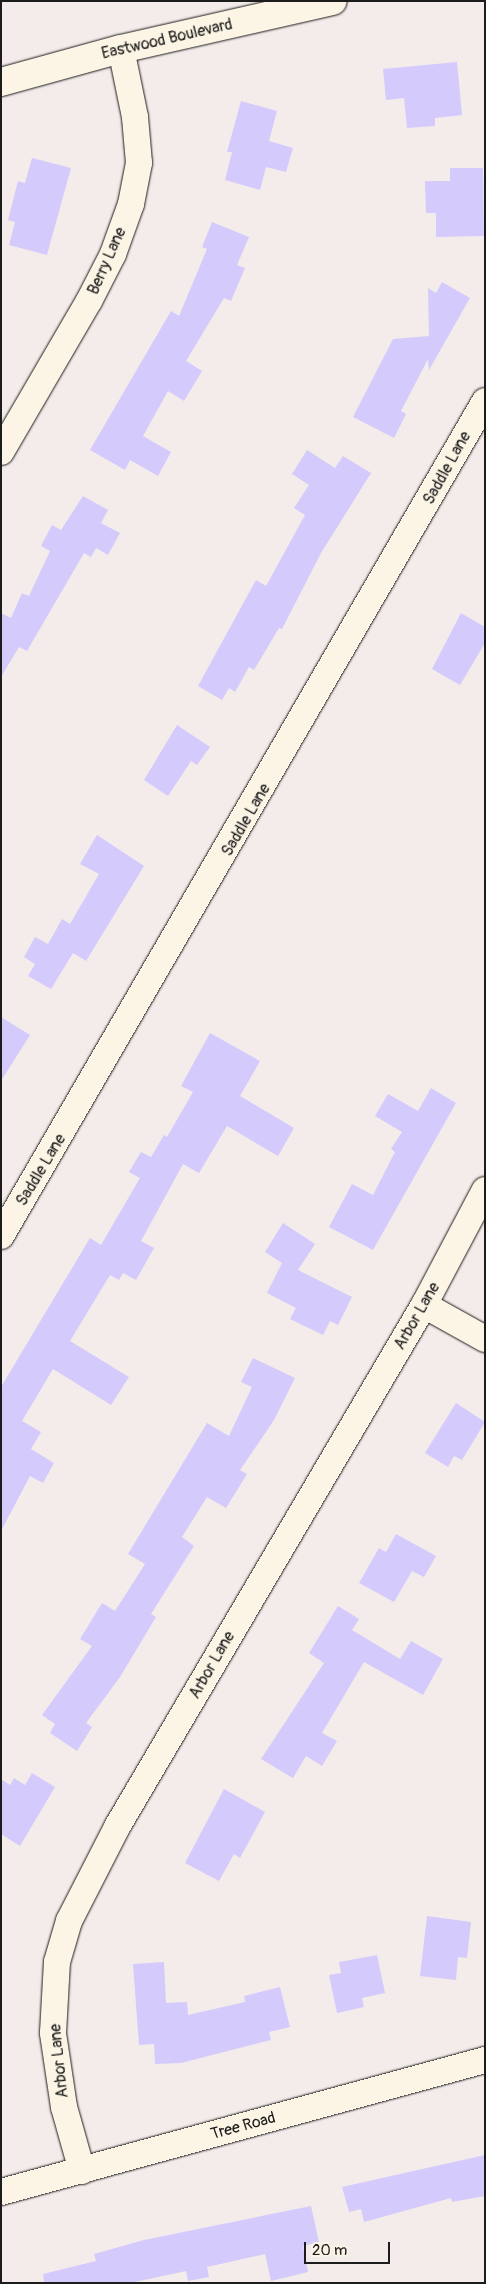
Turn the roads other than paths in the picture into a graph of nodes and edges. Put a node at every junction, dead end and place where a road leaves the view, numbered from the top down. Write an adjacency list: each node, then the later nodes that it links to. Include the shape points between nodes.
1 (333, 1): 2 (street, Eastwood Boulevard)
2 (121, 49): 3 (street, Eastwood Boulevard); 5 (street, Berry Lane, via 135,117 139,163 131,204 113,254 89,300)
3 (1, 82)
4 (485, 401): 7 (street, Saddle Lane)
5 (1, 452)
6 (485, 1190): 8 (street, Arbor Lane)
7 (3, 1231)
8 (424, 1305): 9 (street); 11 (street, Arbor Lane, via 117,1827 69,1921 58,1962 53,2033 64,2107)
9 (485, 1339)
10 (485, 2060): 11 (street, Tree Road)
11 (82, 2170): 12 (street, Tree Road)
12 (1, 2192)

